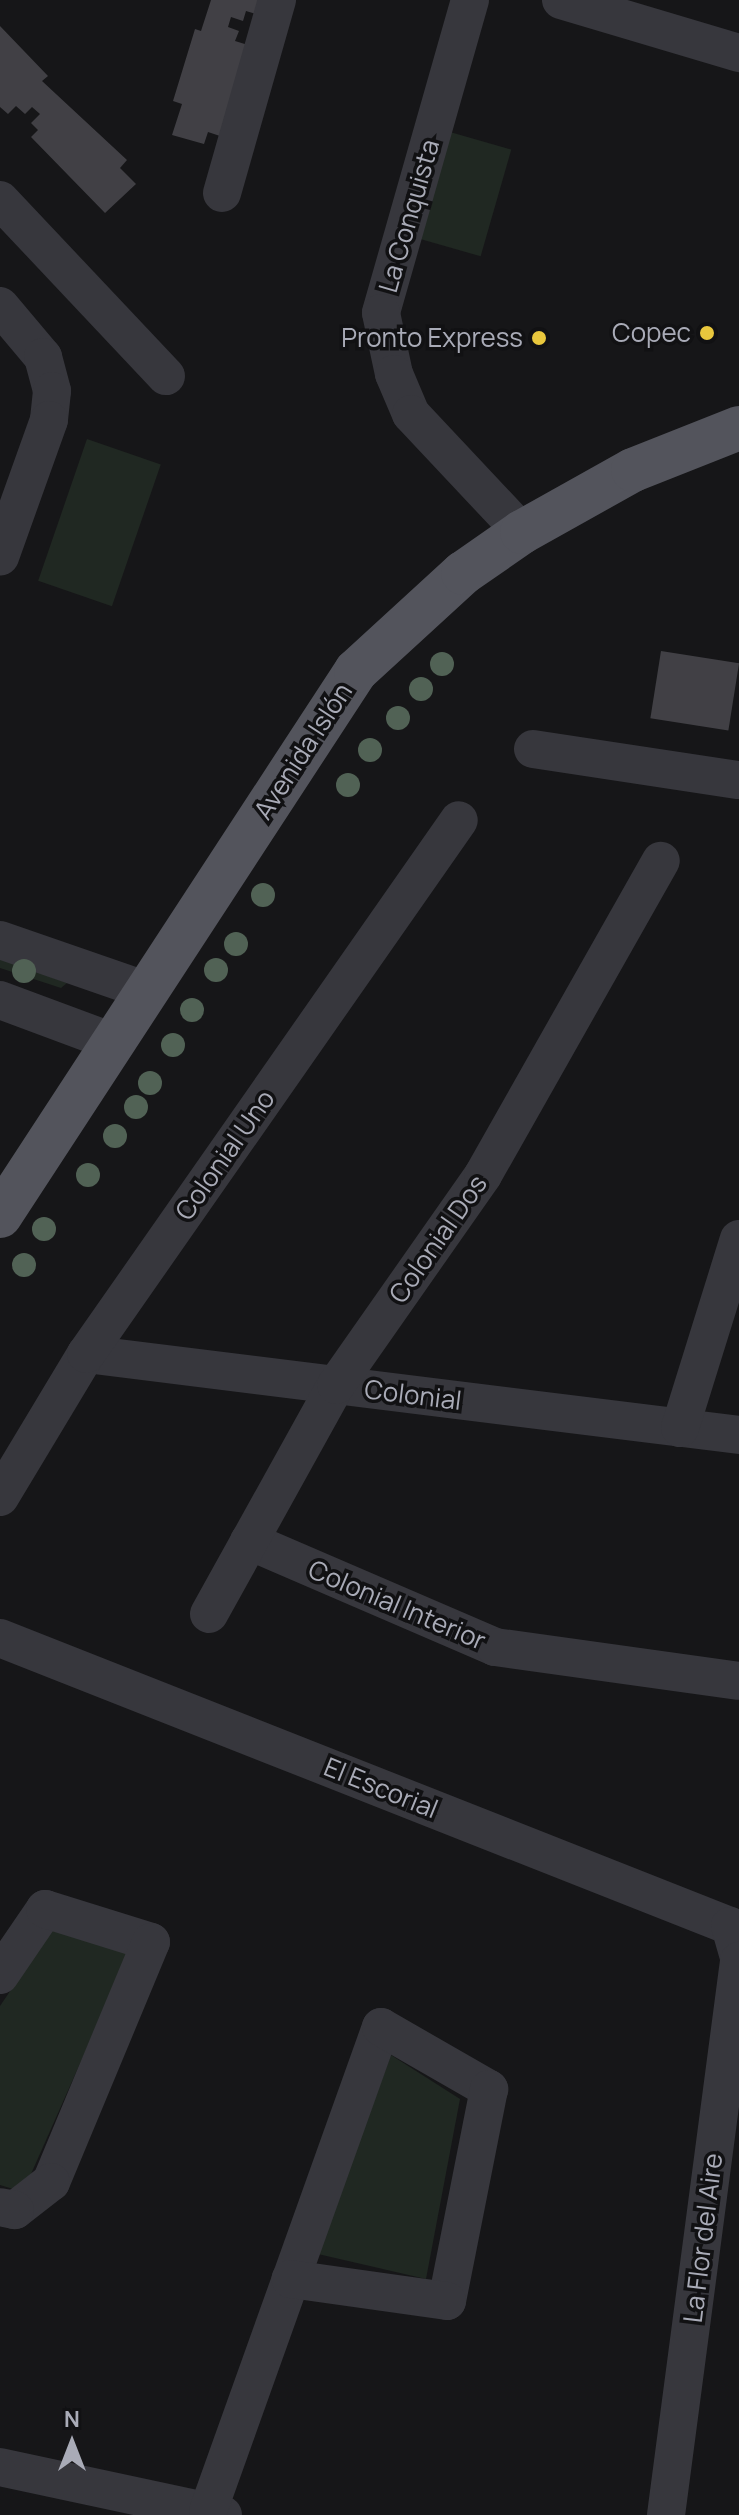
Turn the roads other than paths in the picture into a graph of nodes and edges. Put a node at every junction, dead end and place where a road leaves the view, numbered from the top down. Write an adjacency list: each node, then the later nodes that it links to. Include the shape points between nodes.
1 (277, 0): 5 (street)
2 (470, 0): 10 (street, La Conquista, via 381,313 394,374 411,414)
3 (561, 0): 4 (street)
4 (739, 53)
5 (222, 193)
6 (0, 200): 8 (street)
7 (0, 306): 11 (street, via 43,357 52,406)
8 (166, 376)
9 (739, 428): 10 (main road, Avenida Islón, via 633,470)
10 (522, 532): 17 (main road, Avenida Islón, via 463,573 356,671)
11 (0, 557)
12 (533, 749): 13 (street)
13 (739, 780)
14 (459, 820): 22 (street, Colonial Uno)
15 (661, 861): 23 (street, Colonial Dos, via 483,1175)
16 (0, 940): 17 (street)
17 (147, 991): 19 (main road, Avenida Islón)
18 (0, 1000): 19 (street)
19 (113, 1042): 20 (main road, Avenida Islón)
20 (0, 1216)
21 (739, 1239): 24 (street)
22 (86, 1354): 23 (street, Colonial); 26 (street, Colonial Uno)
23 (336, 1385): 24 (street, Colonial); 27 (street, Colonial Dos)
24 (680, 1428): 25 (street, Colonial)
25 (739, 1435)
26 (0, 1497)
27 (249, 1541): 28 (street, Colonial Dos); 30 (street, Colonial Interior, via 495,1647)
28 (209, 1614)
29 (0, 1638): 31 (street, El Escorial, via 730,1926)
30 (739, 1681)
31 (739, 1960): 37 (street, La Flor del Aire)
32 (0, 1975): 33 (street, via 45,1909 151,1942 51,2182 15,2210)
33 (0, 2207)
34 (291, 2279): 34 (street, via 447,2301 489,2089 381,2027); 36 (street)
35 (0, 2467): 36 (street)
36 (215, 2513)
37 (666, 2515)

